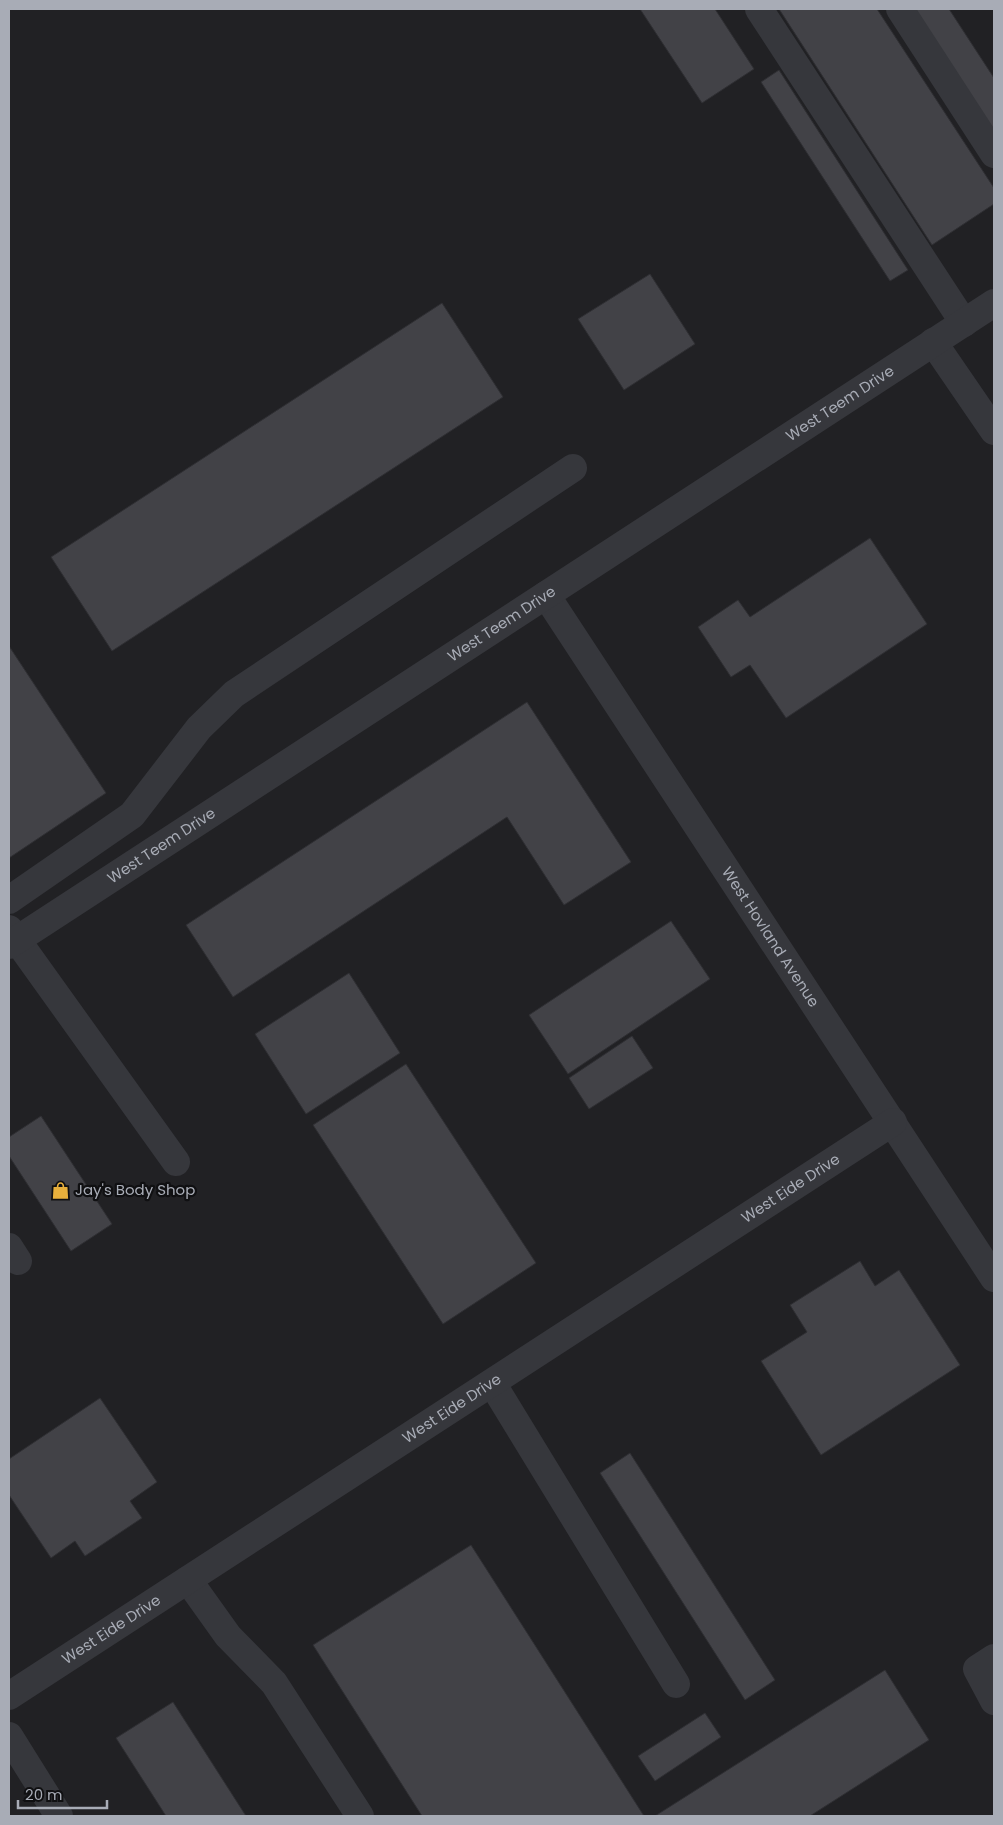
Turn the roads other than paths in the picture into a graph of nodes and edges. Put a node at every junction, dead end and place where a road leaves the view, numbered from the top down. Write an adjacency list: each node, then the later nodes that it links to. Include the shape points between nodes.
1 (759, 9): 5 (street)
2 (900, 9): 3 (street)
3 (994, 154)
4 (994, 303): 5 (street, West Teem Drive)
5 (964, 323): 6 (street, West Teem Drive)
6 (933, 342): 7 (street); 9 (street, West Teem Drive)
7 (991, 420)
8 (573, 468): 10 (street, via 234,694 199,728)
9 (546, 595): 11 (street, West Teem Drive); 14 (street, West Hovland Avenue)
10 (132, 815): 11 (street); 12 (street)
11 (152, 850): 13 (street, West Teem Drive)
12 (9, 900)
13 (11, 938): 15 (street)
14 (893, 1122): 16 (street, West Hovland Avenue); 17 (street, West Eide Drive)
15 (176, 1162)
16 (994, 1278)
17 (492, 1383): 18 (street, West Eide Drive); 20 (street)
18 (188, 1580): 21 (street, West Eide Drive); 25 (street, via 228,1636 274,1683)
19 (994, 1658): 22 (street, via 977,1669)
20 (676, 1684)
21 (9, 1696)
22 (994, 1701)
23 (9, 1736): 24 (street)
24 (59, 1816)
25 (360, 1816)

